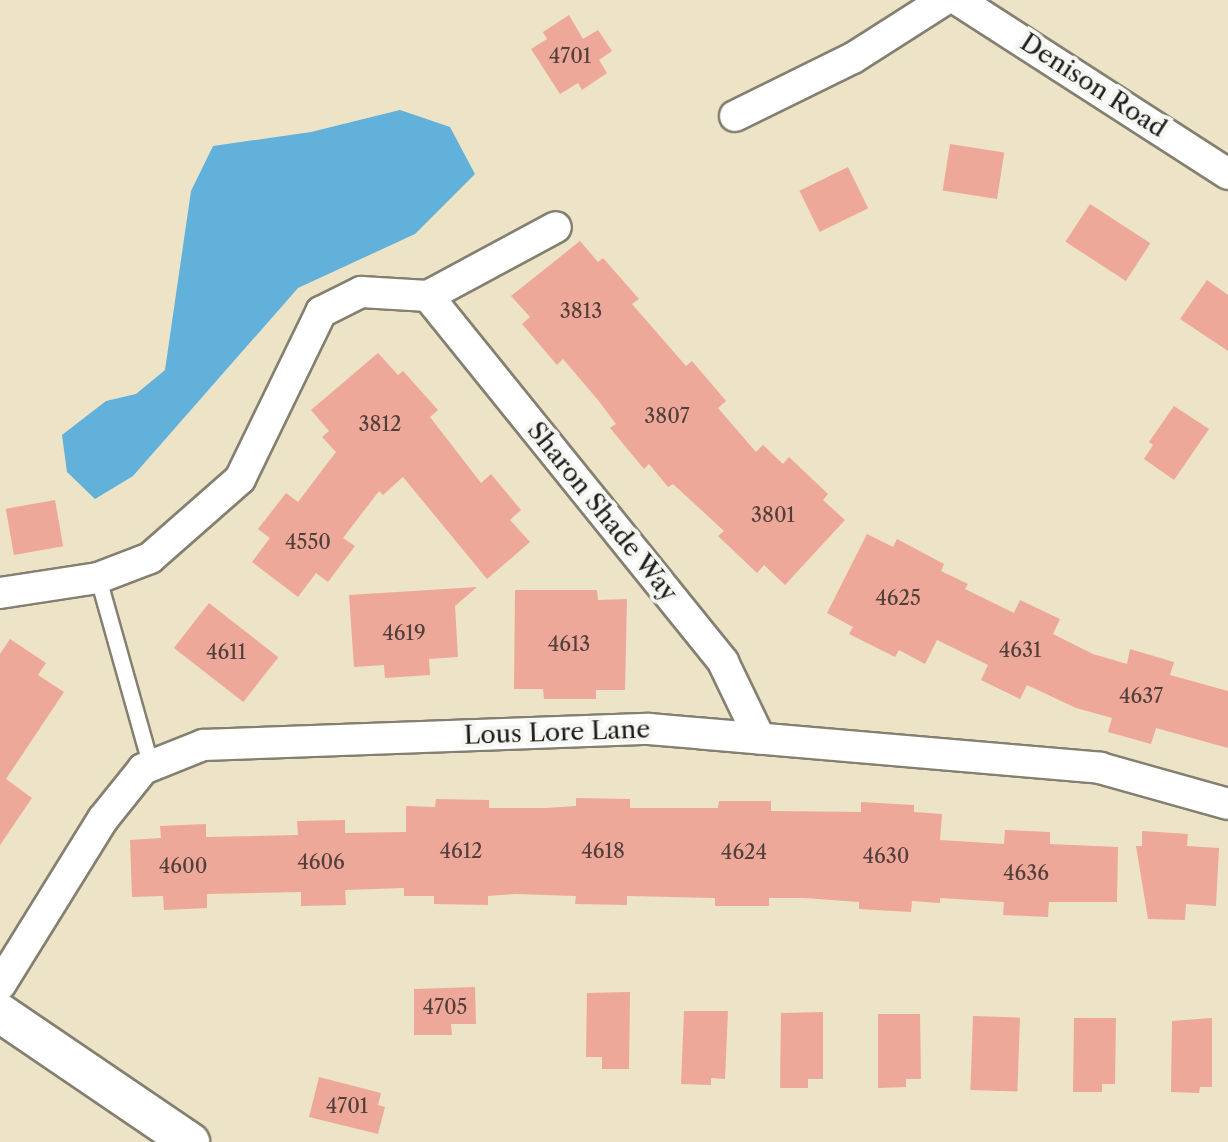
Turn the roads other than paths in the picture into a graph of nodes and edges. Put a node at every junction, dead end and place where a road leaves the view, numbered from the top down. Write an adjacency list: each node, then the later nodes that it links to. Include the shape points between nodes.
1 (944, 0): 3 (street, via 853,58)
2 (958, 0): 4 (street, Denison Road)
3 (735, 116)
4 (1228, 174)
5 (556, 226): 6 (street)
6 (428, 296): 7 (street, via 361,292 320,312 240,479 150,558); 9 (street, Sharon Shade Way, via 724,662)
7 (98, 578): 8 (street); 10 (lane)
8 (0, 592)
9 (760, 738): 10 (street, Lous Lore Lane, via 649,729 203,745); 11 (street, Lous Lore Lane, via 1100,768)
10 (151, 766): 12 (street, Lous Lore Lane, via 103,820)
11 (1228, 804)
12 (0, 985)
13 (0, 1014): 14 (street)
14 (190, 1142)

